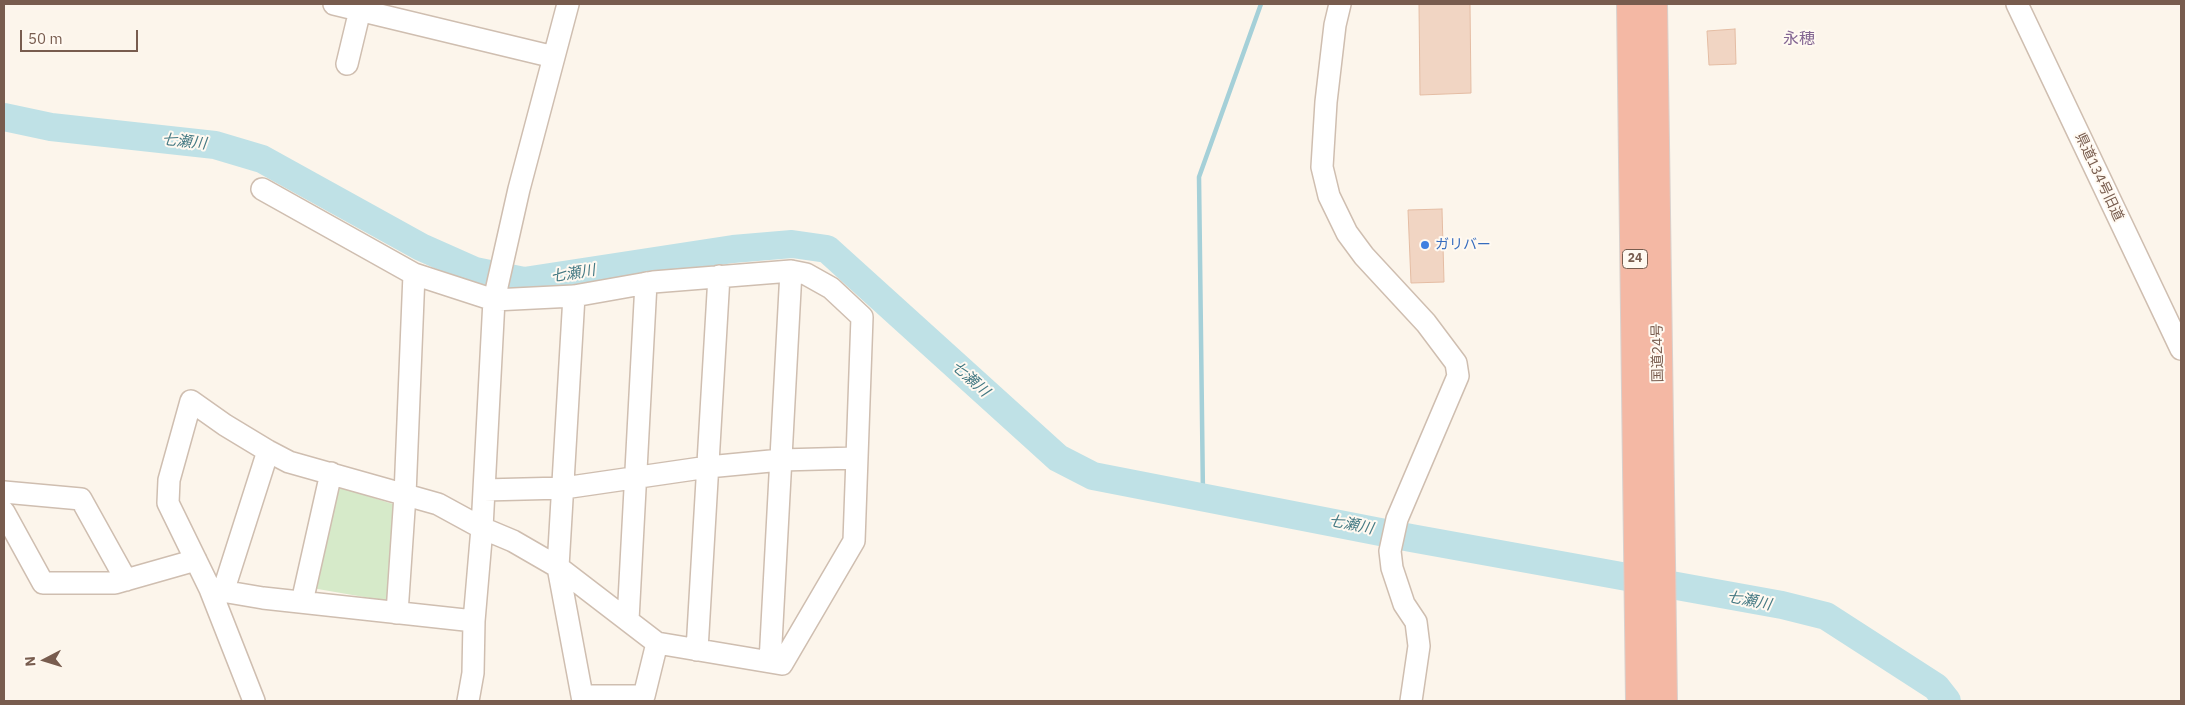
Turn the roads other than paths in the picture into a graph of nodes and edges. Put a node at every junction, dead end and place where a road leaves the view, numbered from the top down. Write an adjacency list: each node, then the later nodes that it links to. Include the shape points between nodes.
1 (334, 4): 7 (street)
2 (568, 4): 8 (street)
3 (1340, 4): 46 (street, via 1334,25 1322,167 1329,196 1347,233 1426,323 1456,363 1458,376 1397,519 1390,551 1404,604 1416,622 1419,646)
4 (1631, 4): 29 (highway, 国道24号 / 24)
5 (1653, 4): 29 (highway, 国道24号 / 24)
6 (2016, 4): 17 (street, 県道134号旧道)
7 (374, 9): 8 (street); 9 (street)
8 (554, 57): 16 (street, via 501,260)
9 (347, 64)
10 (262, 188): 12 (street)
11 (791, 271): 13 (street); 19 (street, via 806,274 831,288 862,317); 20 (street)
12 (414, 274): 16 (street); 27 (street)
13 (719, 276): 14 (street); 21 (street)
14 (646, 283): 15 (street); 23 (street)
15 (574, 296): 16 (street); 24 (street)
16 (494, 300): 25 (street)
17 (2181, 350)
18 (268, 452): 22 (street); 31 (street, via 191,401 169,480 168,503); 34 (street)
19 (856, 458): 20 (street); 42 (street, via 854,541 782,664)
20 (782, 460): 21 (street); 42 (street)
21 (708, 467): 23 (street); 41 (street)
22 (330, 474): 27 (street); 35 (street)
23 (637, 476): 24 (street); 38 (street)
24 (564, 488): 25 (street); 32 (street)
25 (484, 490): 30 (street)
26 (4, 492): 33 (street, via 80,499)
27 (405, 495): 30 (street, via 438,504); 36 (street)
28 (4, 512): 33 (street, via 43,583 115,583)
29 (1649, 513): 37 (highway, 国道24号 / 24)
30 (482, 528): 32 (street, via 513,541); 39 (street)
31 (196, 560): 33 (street); 34 (street)
32 (558, 568): 38 (street); 43 (street)
33 (126, 580)
34 (217, 591): 35 (street); 44 (street)
35 (302, 602): 36 (street)
36 (396, 614): 39 (street)
37 (1650, 614): 47 (highway, 国道24号 / 24); 48 (highway, 国道24号 / 24)
38 (628, 620): 40 (street)
39 (474, 621): 45 (street, via 473,673)
40 (657, 644): 41 (street); 43 (street, via 644,696)
41 (697, 650): 42 (street)
42 (770, 662)
43 (582, 699)
44 (254, 701)
45 (468, 701)
46 (1411, 701)
47 (1640, 701)
48 (1663, 701)

